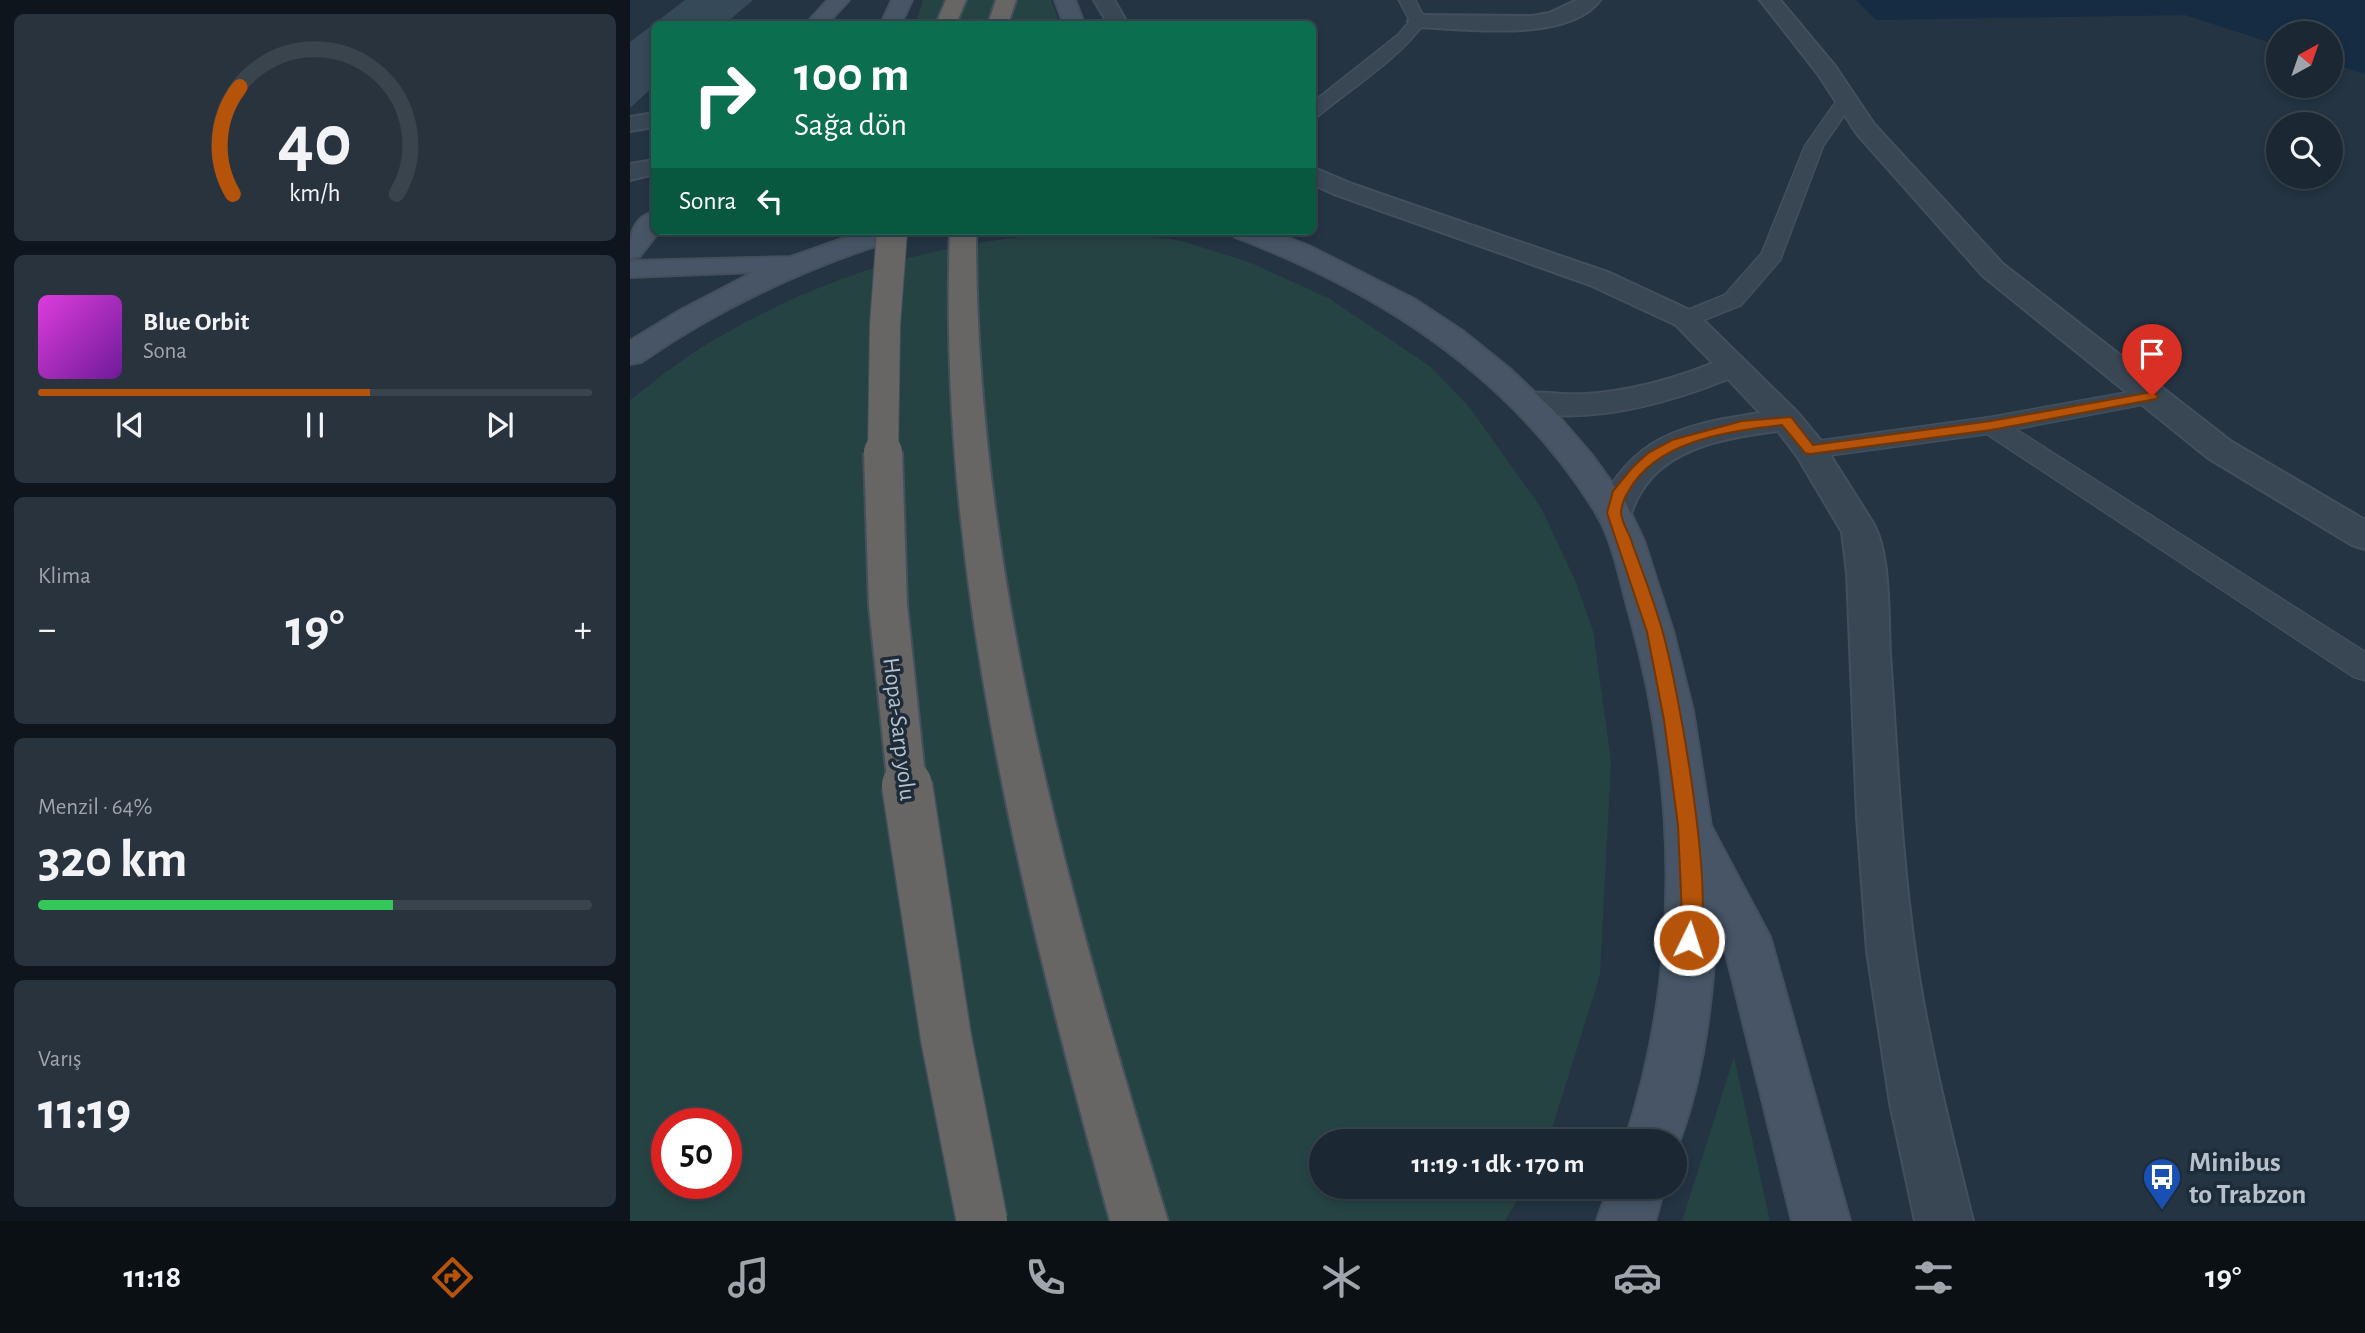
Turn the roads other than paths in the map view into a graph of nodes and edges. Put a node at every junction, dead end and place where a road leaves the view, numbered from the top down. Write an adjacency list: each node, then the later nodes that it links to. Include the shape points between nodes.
1 (839, 0): 10 (main road)
2 (902, 0): 11 (main road)
3 (956, 0): 12 (highway)
4 (1006, 0): 13 (highway)
5 (1065, 0): 14 (main road)
6 (1104, 0): 15 (street)
7 (1407, 0): 16 (lane)
8 (1590, 0): 16 (street, via 1579,10 1548,20)
9 (1768, 4): 17 (street)
10 (819, 21)
11 (892, 21)
12 (947, 21)
13 (999, 21)
14 (1073, 21)
15 (1116, 21)
16 (1418, 22): 18 (lane, via 1405,38)
17 (1846, 100): 35 (lane, via 1814,146 1772,255 1733,300); 38 (street, via 1864,130 1993,270)
18 (1316, 109)
19 (651, 120): 20 (street)
20 (630, 124)
21 (651, 168): 22 (street)
22 (630, 172)
23 (1316, 176): 35 (street, via 1600,279)
24 (651, 224): 31 (main road)
25 (818, 235): 33 (main road)
26 (880, 235): 33 (main road)
27 (892, 235): 48 (highway, Hopa-Sarp yolu, bridge, via 884,304 880,447 890,653 918,868)
28 (963, 235): 49 (highway, via 966,430 993,620 1033,819 1099,1084)
29 (1255, 235): 32 (main road)
30 (1304, 235): 32 (main road)
31 (630, 250)
32 (1321, 260): 39 (main road, via 1408,307 1468,350)
33 (797, 262): 34 (main road); 36 (main road, via 728,295)
34 (630, 269)
35 (1686, 319): 37 (street)
36 (630, 355)
37 (1734, 366): 39 (street, via 1624,403 1565,407); 41 (street)
38 (2152, 396): 40 (lane); 43 (street, via 2220,450)
39 (1526, 402): 42 (main road, via 1569,450)
40 (1991, 425): 41 (lane); 44 (lane)
41 (1798, 435): 42 (street, via 1742,425 1677,443 1653,456 1621,491); 52 (street, via 1860,532 1891,951 1917,1103)
42 (1614, 513): 45 (main road, via 1655,632)
43 (2365, 536)
44 (2365, 668)
45 (1687, 825): 46 (main road, via 1692,915 1681,1016); 51 (main road, via 1746,937)
46 (1656, 1129)
47 (1633, 1199): 50 (main road)
48 (982, 1221)
49 (1139, 1221)
50 (1626, 1221)
51 (1821, 1221)
52 (1944, 1221)

